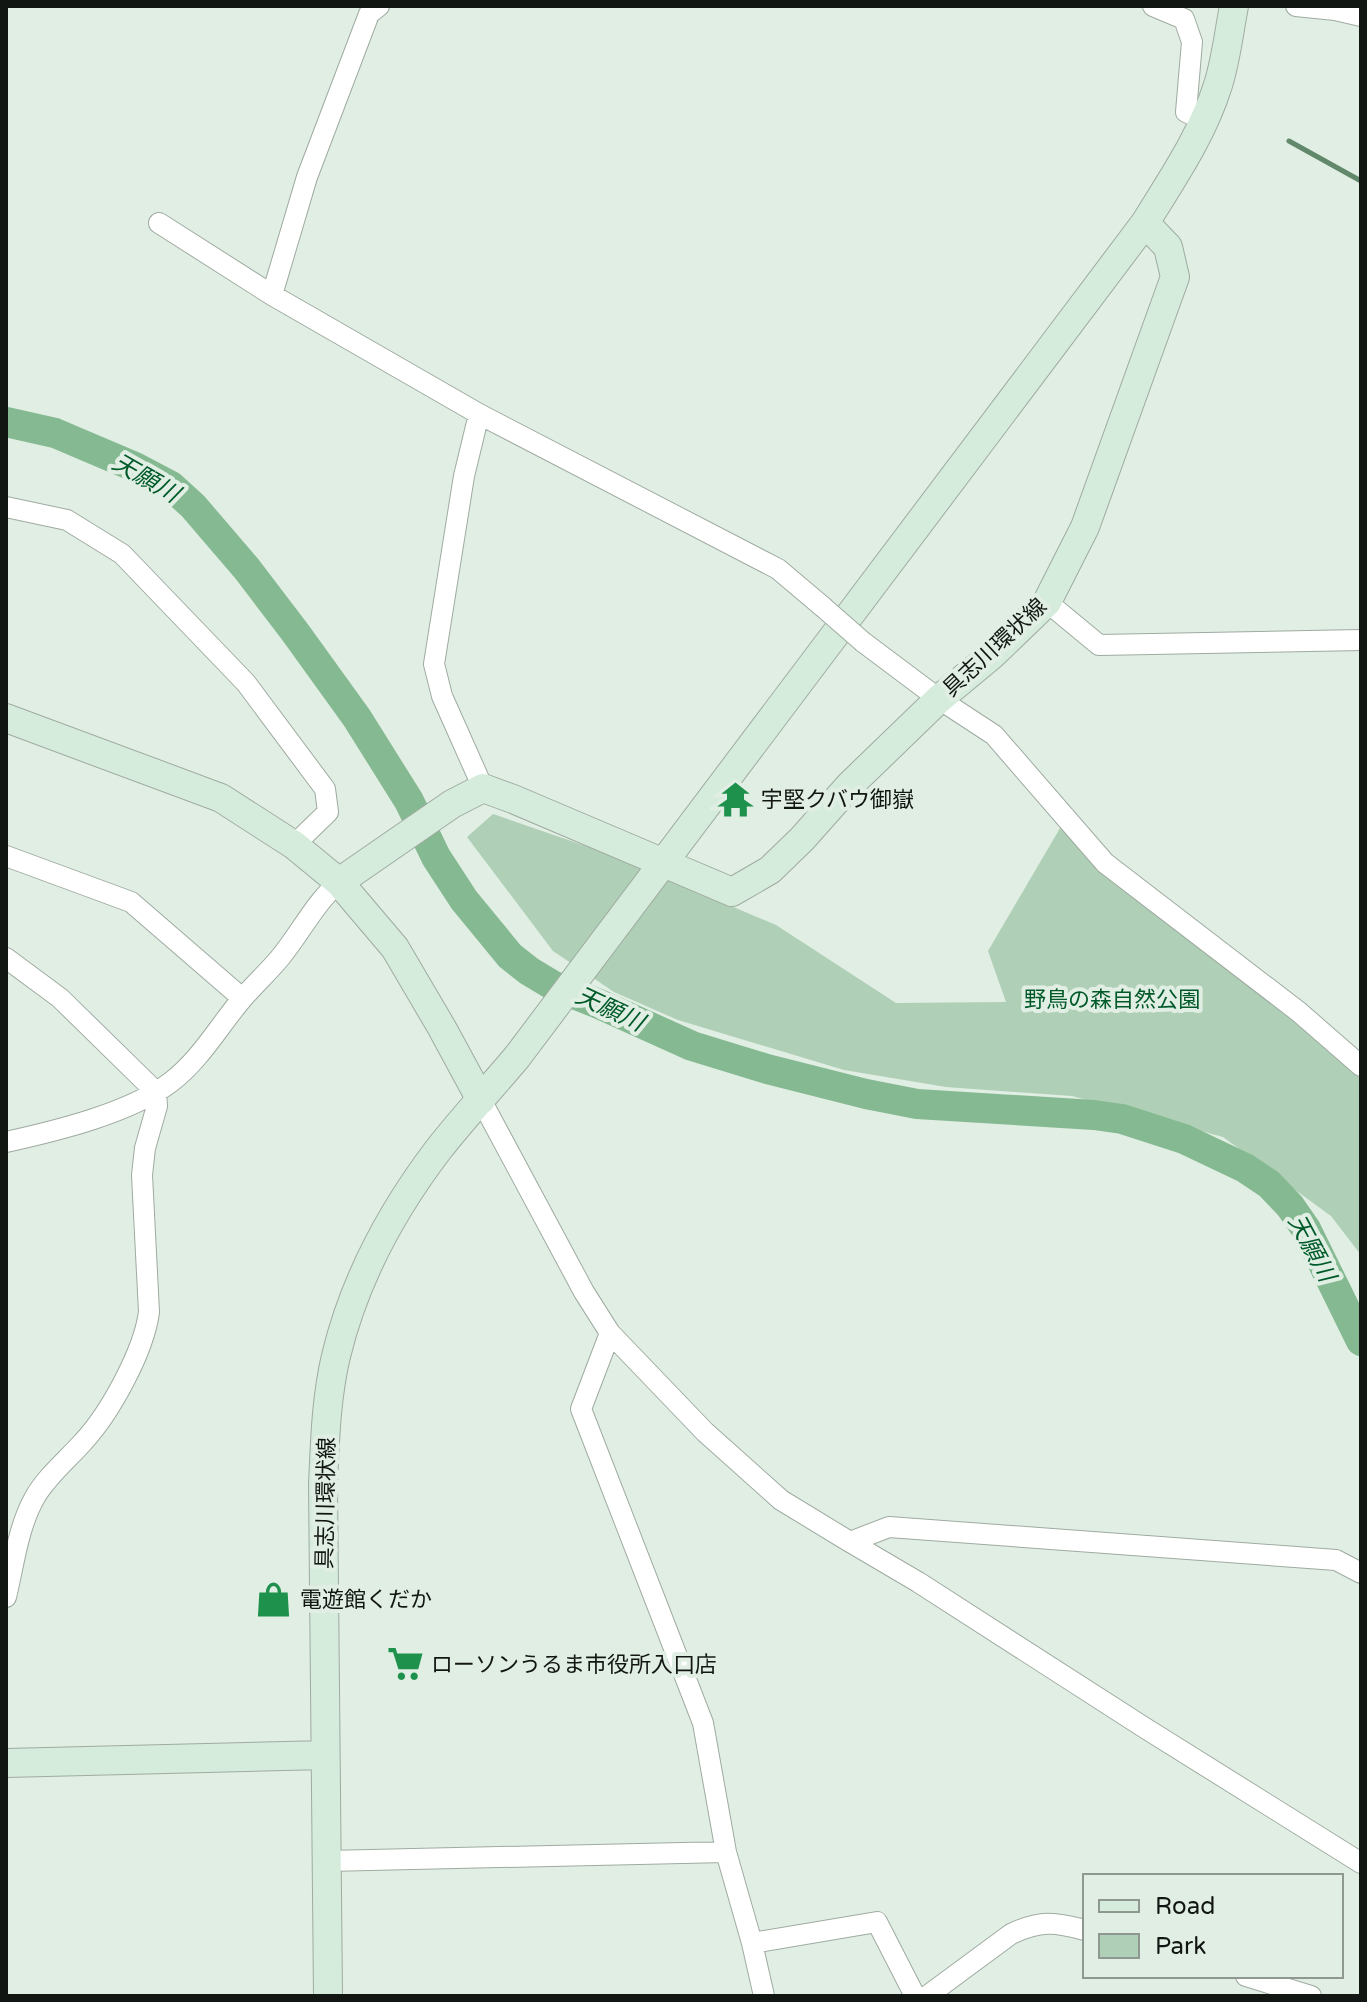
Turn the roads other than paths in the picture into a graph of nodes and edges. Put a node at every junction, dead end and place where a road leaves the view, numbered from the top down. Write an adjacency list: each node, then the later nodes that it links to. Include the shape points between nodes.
1 (379, 6): 9 (street, via 369,14 307,177)
2 (1153, 6): 6 (street, via 1184,19 1192,42 1186,112)
3 (1234, 6): 6 (main road, 具志川環状線, via 1218,85)
4 (1296, 6): 5 (street)
5 (1361, 16)
6 (1204, 120): 8 (main road, 具志川環状線)
7 (159, 223): 9 (street)
8 (1145, 223): 12 (main road, 具志川環状線, via 1168,247 1175,277 1085,527); 19 (main road, 具志川環状線)
9 (272, 295): 10 (street)
10 (479, 414): 14 (street, bridge, via 778,569); 16 (street, via 434,664 442,696)
11 (6, 507): 17 (street, via 67,520 122,554 246,683 325,789 328,812)
12 (1047, 602): 13 (street, via 1099,645); 14 (main road, 具志川環状線)
13 (1361, 640)
14 (939, 699): 19 (main road, 具志川環状線, via 758,878 732,892); 23 (street, via 994,735 1105,863)
15 (7, 720): 17 (main road, via 221,798)
16 (483, 788): 19 (main road, 具志川環状線); 20 (main road)
17 (294, 845): 20 (main road)
18 (6, 856): 22 (street, via 131,902)
19 (663, 863): 25 (main road, 具志川環状線)
20 (339, 882): 22 (street); 25 (main road, via 395,948)
21 (6, 958): 24 (street, via 60,998)
22 (242, 998): 24 (street, via 186,1068)
23 (1361, 1066)
24 (156, 1092): 26 (street, via 102,1115); 30 (street, via 142,1175 147,1329 102,1417 35,1496)
25 (481, 1100): 27 (street); 31 (main road, 具志川環状線, via 438,1150 376,1247 336,1358 323,1484)
26 (6, 1142)
27 (610, 1333): 28 (street, via 705,1432 781,1500); 33 (street, via 581,1409 703,1723)
28 (850, 1542): 29 (street, via 889,1527 1336,1560); 35 (street)
29 (1361, 1573)
30 (6, 1597)
31 (325, 1755): 32 (main road); 34 (main road, 具志川環状線)
32 (6, 1763)
33 (726, 1852): 34 (street); 37 (street)
34 (327, 1861): 39 (main road, 具志川環状線)
35 (1361, 1863)
36 (1083, 1929): 42 (street, via 1059,1923 1025,1927)
37 (752, 1943): 40 (street); 41 (street, via 877,1922)
38 (1252, 1978): 43 (street)
39 (328, 1996)
40 (764, 1996)
41 (915, 1996)
42 (927, 1996)
43 (1311, 1996)

